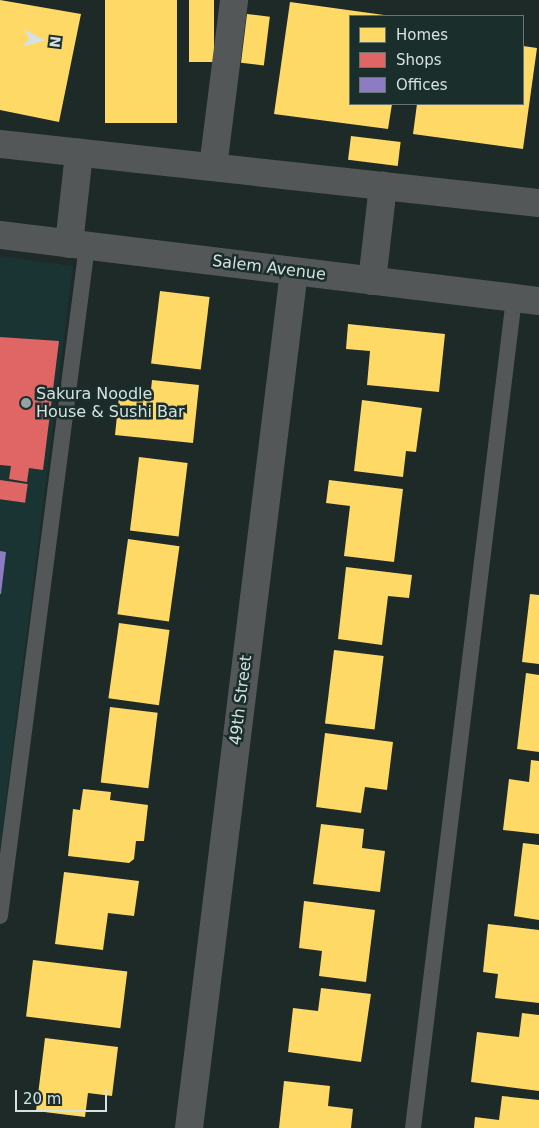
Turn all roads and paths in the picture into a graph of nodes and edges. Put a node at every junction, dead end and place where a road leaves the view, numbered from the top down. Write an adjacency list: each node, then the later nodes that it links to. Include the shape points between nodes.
1 (234, 0): 4 (street)
2 (0, 144): 3 (street)
3 (79, 153): 4 (street); 8 (street)
4 (213, 167): 5 (street)
5 (383, 186): 6 (street); 10 (street)
6 (539, 203)
7 (0, 235): 8 (street, Salem Avenue)
8 (78, 245): 9 (street, Salem Avenue); 12 (lane)
9 (294, 272): 10 (street, Salem Avenue); 13 (street, 49th Street)
10 (372, 281): 11 (street, Salem Avenue)
11 (532, 297): 14 (lane)
12 (0, 916)
13 (189, 1128)
14 (413, 1128)

